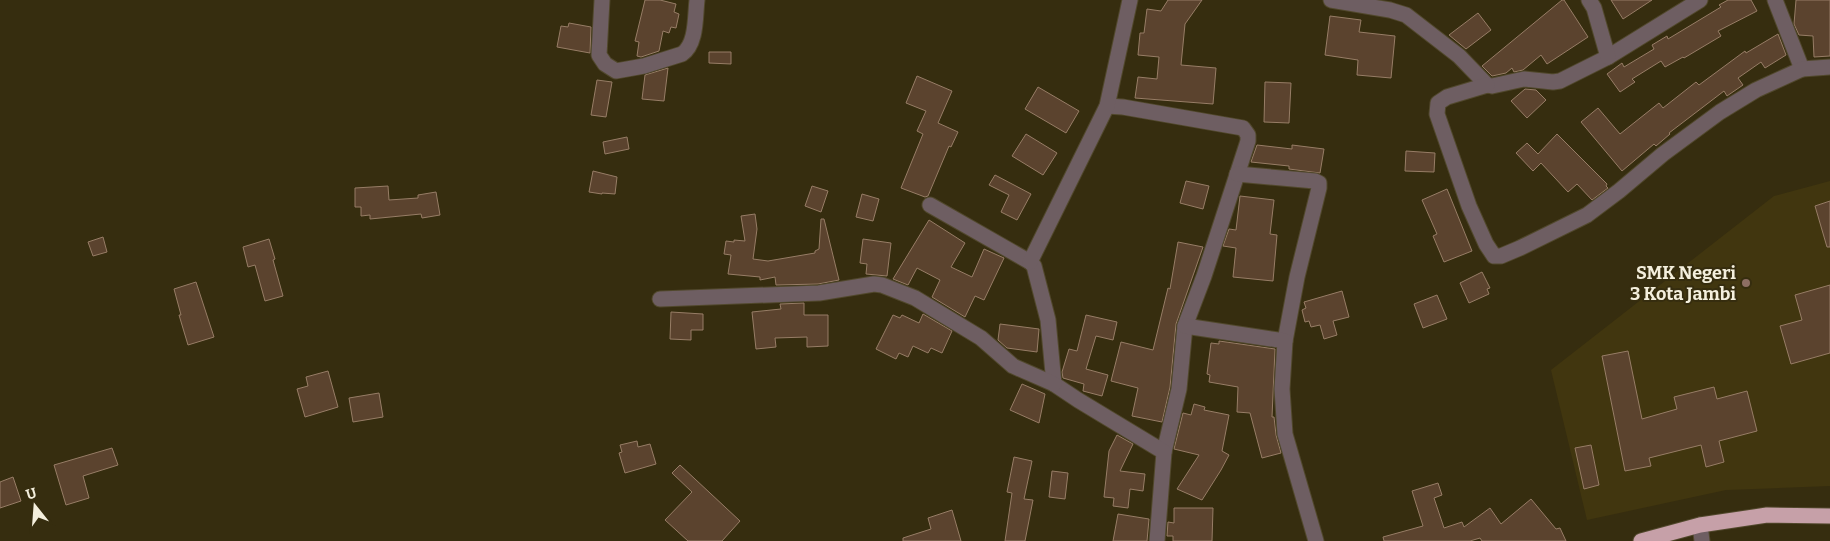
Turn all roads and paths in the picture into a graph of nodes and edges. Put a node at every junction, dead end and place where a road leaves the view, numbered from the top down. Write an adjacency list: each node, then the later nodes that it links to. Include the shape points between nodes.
1 (602, 0): 2 (street, via 599,55 604,64 616,71 644,66 688,50 692,42)
2 (697, 0)
3 (1130, 0): 12 (street)
4 (1331, 0): 11 (street, via 1406,15 1459,56)
5 (1589, 0): 8 (street)
6 (1700, 0): 8 (street)
7 (1776, 0): 10 (street)
8 (1608, 57): 11 (street, via 1560,81 1524,79)
9 (1830, 67): 10 (street)
10 (1802, 68): 11 (street, via 1720,112 1587,215 1498,257 1486,244 1469,206 1437,114 1438,103 1447,97)
11 (1487, 85)
12 (1107, 106): 13 (street, via 1243,128 1248,134 1248,141); 15 (street)
13 (1237, 174): 17 (street); 18 (street, via 1319,183)
14 (930, 205): 15 (street)
15 (1030, 262): 19 (street, via 1034,266 1048,320)
16 (660, 299): 19 (street, via 819,293 882,285 914,298 981,338 1013,366)
17 (1185, 326): 18 (street); 20 (street, via 1179,389)
18 (1285, 341): 24 (street, via 1282,388 1285,434)
19 (1054, 384): 20 (street)
20 (1164, 452): 23 (street)
21 (1830, 516): 22 (highway, via 1767,515)
22 (1700, 525): 25 (highway); 26 (street)
23 (1158, 541)
24 (1316, 541)
25 (1641, 541)
26 (1702, 541)

